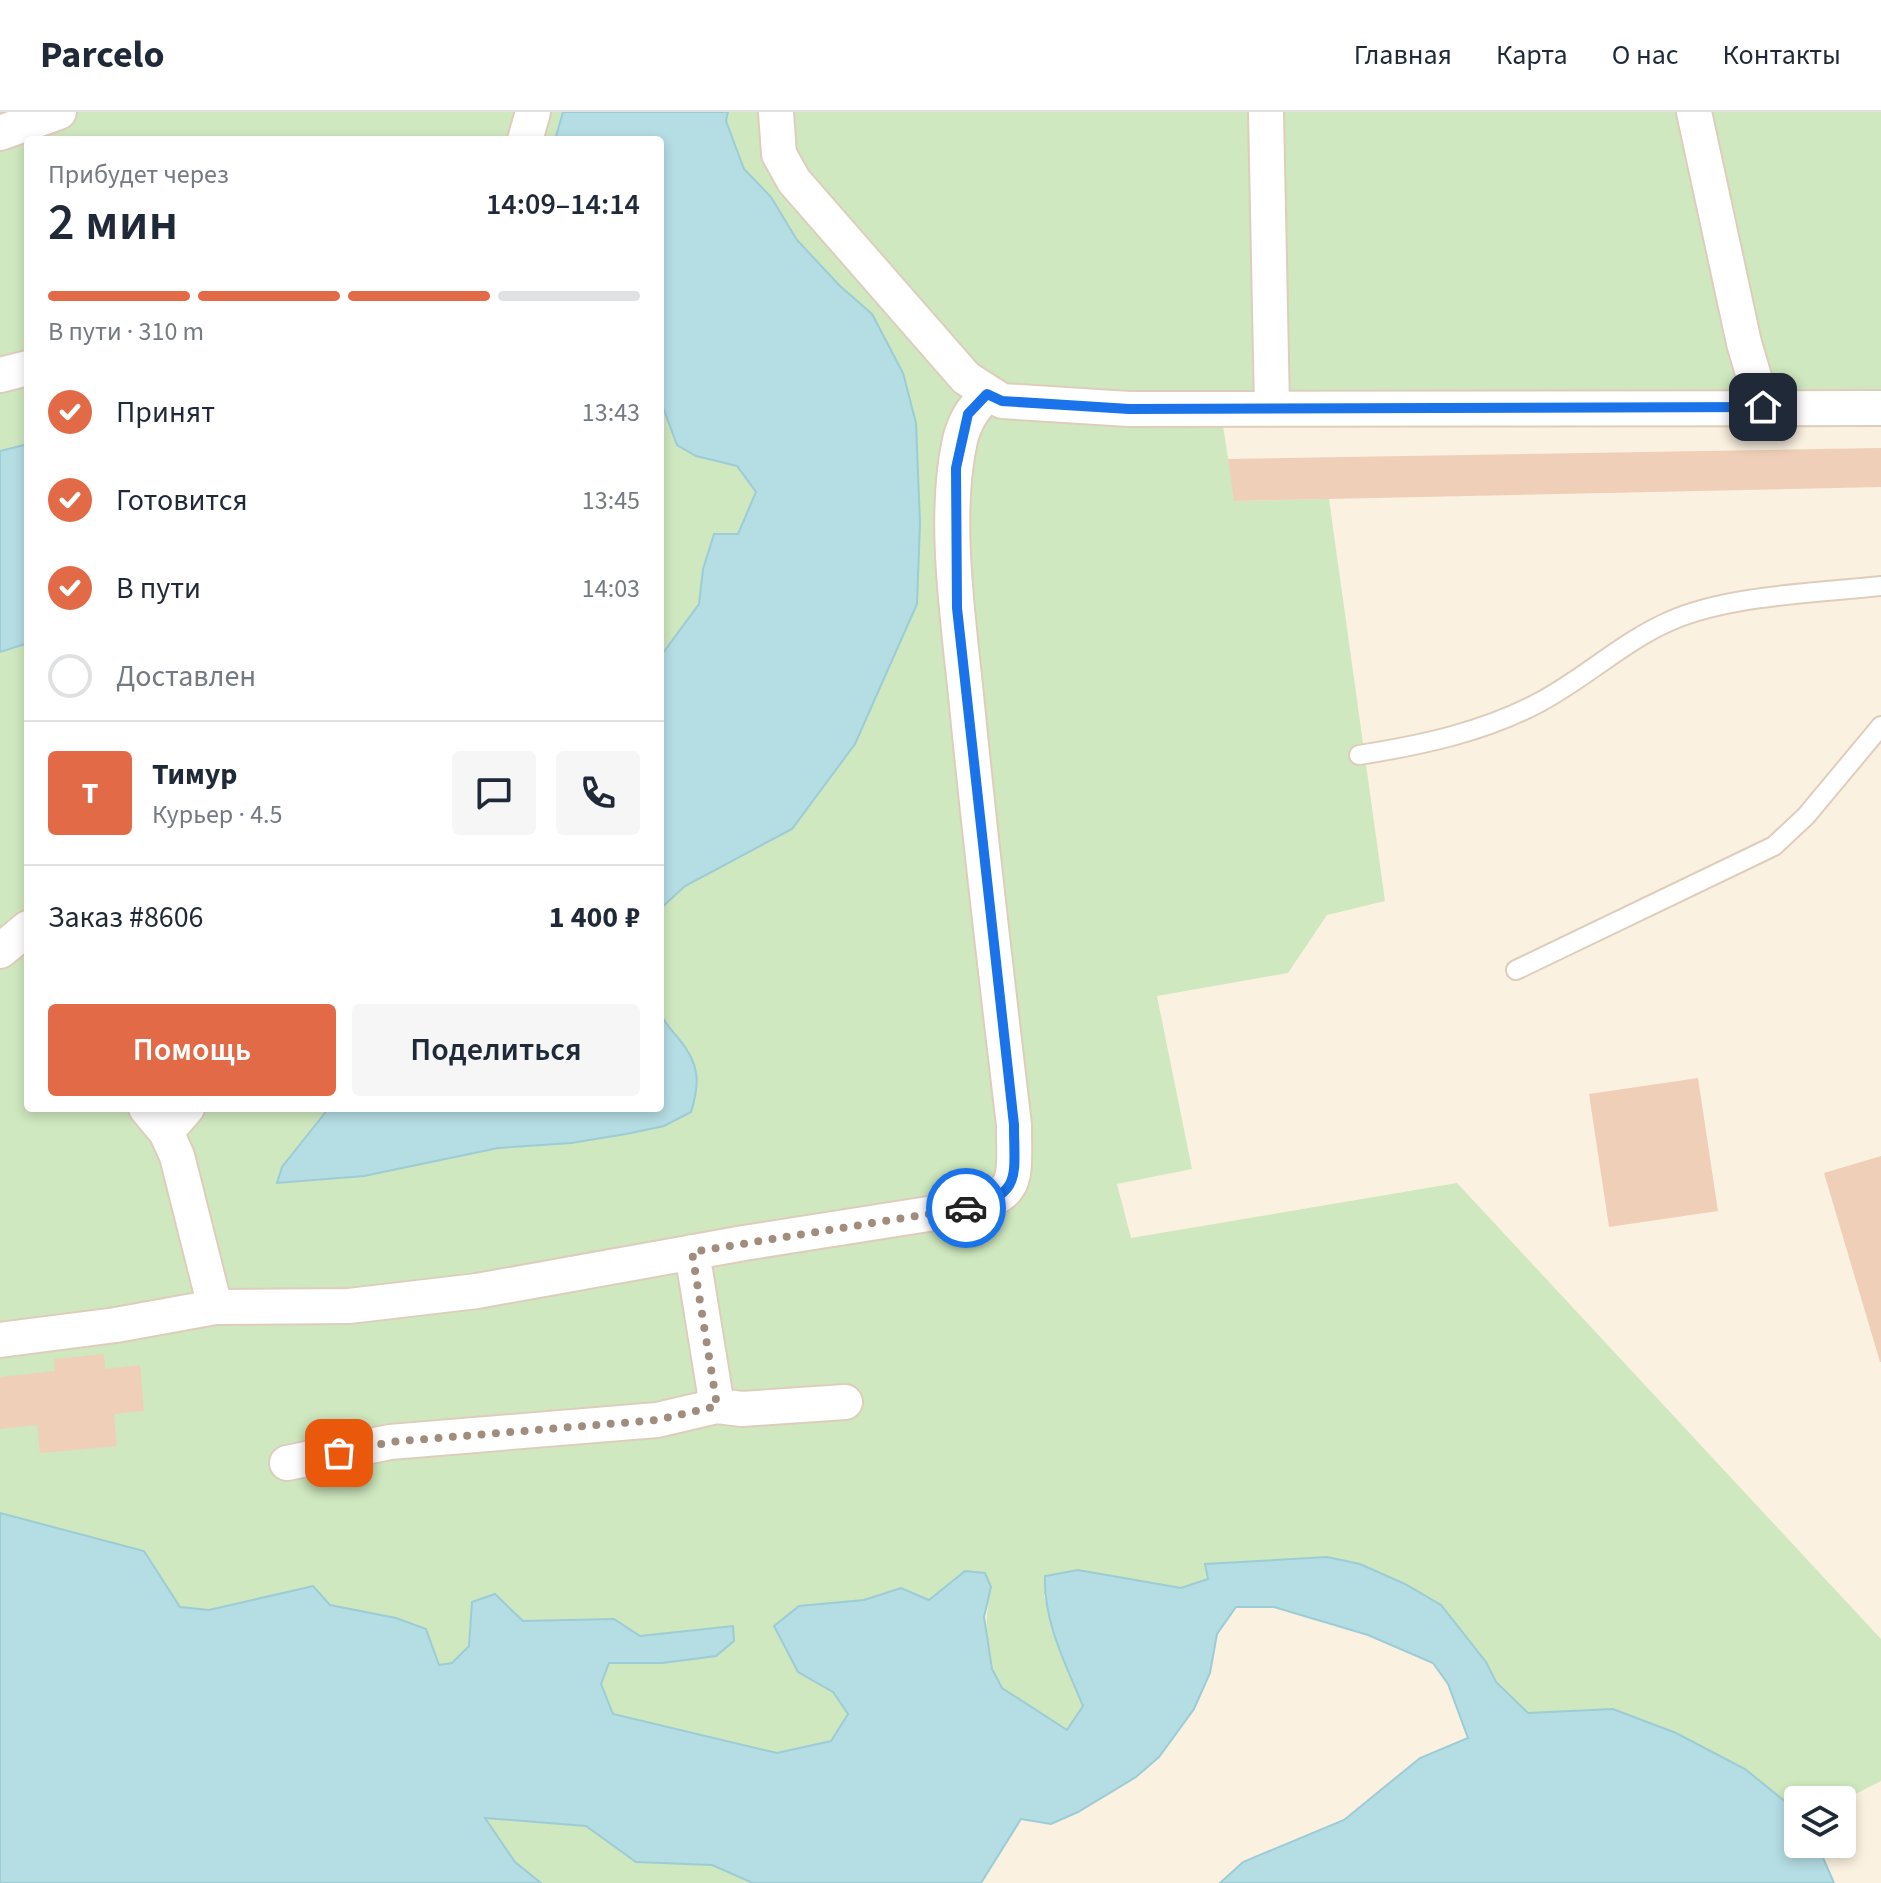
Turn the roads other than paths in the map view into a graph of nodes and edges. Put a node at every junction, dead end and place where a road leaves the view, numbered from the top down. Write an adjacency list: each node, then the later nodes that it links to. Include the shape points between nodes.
1 (59, 112): 6 (street)
2 (533, 112): 7 (street)
3 (776, 112): 10 (street, via 779,154 794,181 966,378)
4 (1266, 112): 11 (street)
5 (1694, 112): 12 (street)
6 (0, 133)
7 (526, 136)
8 (24, 369): 9 (street)
9 (0, 375)
10 (987, 394): 11 (street, via 1002,401 1129,409); 19 (street, via 968,414 956,468 957,608 1014,1125 1014,1174 1007,1192 992,1202)
11 (1272, 407): 12 (street)
12 (1763, 407): 13 (street)
13 (1881, 408)
14 (1881, 586): 16 (lane, via 1720,605 1670,621 1541,702 1490,725)
15 (1881, 726): 17 (lane, via 1774,846)
16 (1359, 755)
17 (1516, 970)
18 (166, 1116): 20 (street)
19 (692, 1252): 20 (street, via 477,1291 349,1306); 23 (street)
20 (215, 1307): 21 (street)
21 (0, 1340)
22 (845, 1402): 23 (street)
23 (717, 1406): 24 (street, via 657,1420 390,1442)
24 (287, 1463)

